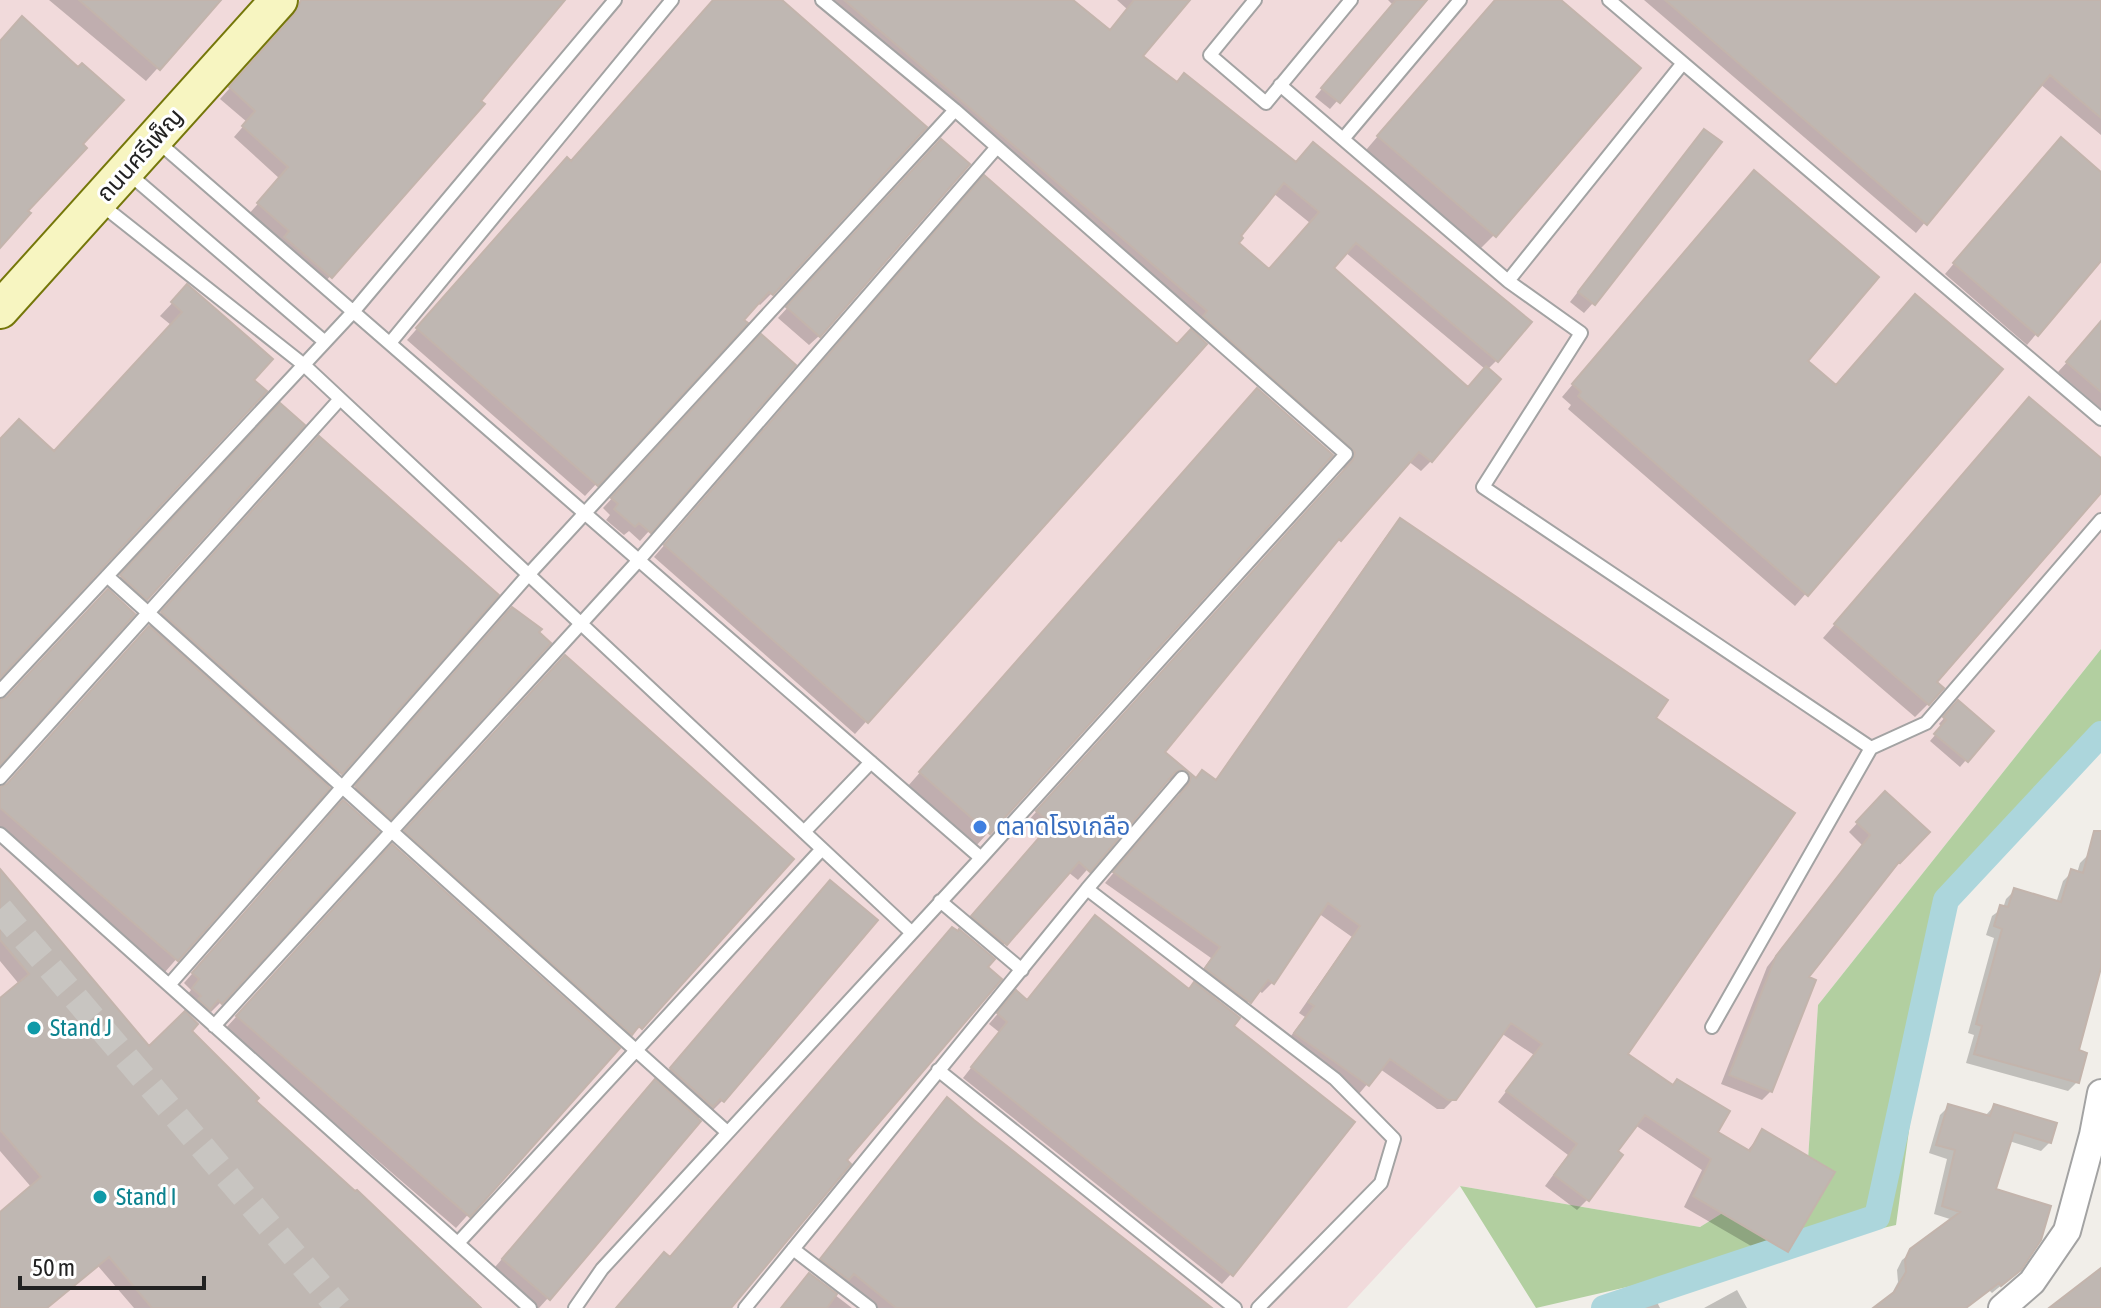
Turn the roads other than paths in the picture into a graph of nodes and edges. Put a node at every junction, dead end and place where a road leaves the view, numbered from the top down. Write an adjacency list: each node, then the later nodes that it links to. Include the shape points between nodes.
1 (279, 0): 12 (main road, ถนนศรีเพ็ญ)
2 (615, 0): 19 (lane)
3 (672, 0): 21 (lane)
4 (822, 0): 11 (lane)
5 (1255, 0): 10 (lane, via 1210,55 1266,103)
6 (1351, 0): 10 (lane)
7 (1460, 0): 13 (lane)
8 (1609, 0): 9 (lane)
9 (1683, 63): 17 (lane); 24 (lane)
10 (1280, 85): 13 (lane)
11 (955, 110): 14 (lane); 25 (lane)
12 (154, 139): 15 (main road, ถนนศรีเพ็ญ); 19 (lane)
13 (1343, 139): 17 (lane)
14 (997, 147): 27 (lane); 42 (lane, via 1346,454)
15 (125, 171): 16 (main road, ถนนศรีเพ็ญ); 20 (lane)
16 (98, 202): 18 (main road, ถนนศรีเพ็ญ); 22 (lane)
17 (1508, 281): 33 (lane, via 1581,333 1483,487)
18 (0, 310)
19 (353, 312): 20 (lane); 21 (lane)
20 (325, 342): 22 (lane)
21 (390, 343): 25 (lane)
22 (304, 365): 23 (lane); 29 (lane)
23 (340, 399): 28 (lane); 30 (lane)
24 (2101, 419)
25 (586, 515): 27 (lane); 28 (lane)
26 (2101, 520): 33 (lane, via 1926,723)
27 (638, 561): 31 (lane); 34 (lane)
28 (529, 574): 31 (lane); 37 (lane)
29 (107, 576): 30 (lane); 32 (lane)
30 (148, 614): 35 (lane); 37 (lane)
31 (583, 623): 38 (lane); 39 (lane)
32 (0, 691)
33 (1871, 748): 49 (lane)
34 (871, 762): 39 (lane); 42 (lane)
35 (0, 778)
36 (1182, 778): 43 (lane)
37 (341, 787): 38 (lane); 47 (lane)
38 (392, 832): 48 (lane); 50 (lane)
39 (804, 832): 41 (lane)
40 (0, 834): 47 (lane)
41 (822, 849): 45 (lane); 50 (lane)
42 (981, 858): 44 (lane)
43 (1087, 889): 46 (lane); 61 (lane, via 1335,1079 1394,1139 1381,1183)
44 (940, 901): 45 (lane); 46 (lane)
45 (911, 932): 53 (lane)
46 (1022, 970): 51 (lane)
47 (169, 985): 48 (lane)
48 (214, 1026): 54 (lane)
49 (1712, 1027)
50 (636, 1050): 53 (lane); 54 (lane)
51 (938, 1070): 55 (lane); 60 (lane)
52 (2101, 1093): 62 (street, via 2067,1231 2032,1282)
53 (727, 1132): 57 (lane, via 602,1269)
54 (458, 1243): 56 (lane)
55 (793, 1249): 58 (lane); 59 (lane)
56 (530, 1308)
57 (575, 1308)
58 (745, 1308)
59 (870, 1308)
60 (1235, 1308)
61 (1258, 1308)
62 (2002, 1308)

